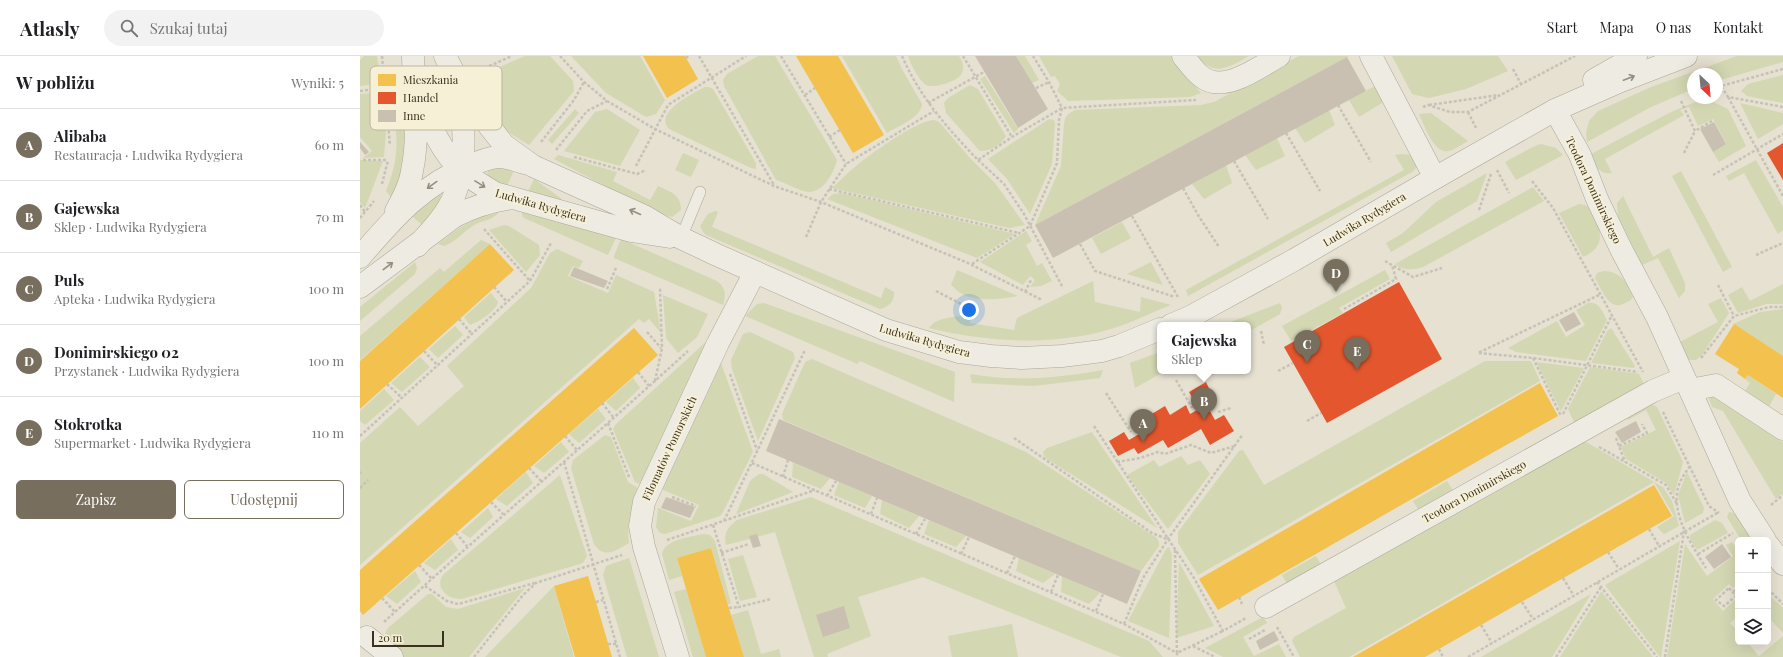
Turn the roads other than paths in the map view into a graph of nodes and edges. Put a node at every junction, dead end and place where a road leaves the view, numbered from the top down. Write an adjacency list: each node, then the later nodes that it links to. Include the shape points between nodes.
1 (1183, 56): 2 (street, via 1203,78 1217,84 1232,81)
2 (1279, 56)
3 (1371, 56): 13 (street)
4 (1636, 56): 6 (street, Ludwika Rydygiera, via 1598,78)
5 (1686, 56): 6 (street, Ludwika Rydygiera, one-way to 5)
6 (1555, 110): 13 (street, Ludwika Rydygiera); 24 (street, Teodora Donimirskiego, via 1580,155 1597,199 1657,317)
7 (416, 130): 16 (street, via 412,172 405,195)
8 (434, 130): 12 (street, Ludwika Rydygiera)
9 (463, 130): 12 (street)
10 (492, 130): 11 (street, Ludwika Rydygiera, via 504,145)
11 (533, 166): 12 (street, via 511,158 498,157); 17 (street, Ludwika Rydygiera, one-way to 11, via 644,216)
12 (460, 169): 15 (street, Ludwika Rydygiera, one-way to 15, via 495,193); 16 (street, one-way to 16, via 429,186); 18 (street, via 457,188 449,207)
13 (1435, 178): 22 (street, Ludwika Rydygiera, via 1294,260)
14 (700, 192): 17 (lane)
15 (515, 198): 17 (street, Ludwika Rydygiera, via 631,231); 18 (street, via 490,201 470,208 455,216)
16 (392, 221): 19 (street)
17 (681, 238): 20 (street, Ludwika Rydygiera)
18 (417, 246): 21 (street, one-way to 18)
19 (360, 257)
20 (754, 272): 23 (street, Ludwika Rydygiera, via 886,330 959,352 1040,358 1102,351); 32 (street, Filomatów Pomorskich, via 644,502 640,526 644,547)
21 (362, 283)
22 (1181, 321)
23 (1157, 331)
24 (1687, 384): 25 (street, via 1716,385); 26 (street, Teodora Donimirskiego, via 1740,501); 29 (street, Teodora Donimirskiego, via 1653,391)
25 (1783, 429)
26 (1763, 537)
27 (1771, 549): 28 (street)
28 (1783, 564)
29 (1266, 607)
30 (367, 637): 31 (street)
31 (392, 657)
32 (678, 657)

